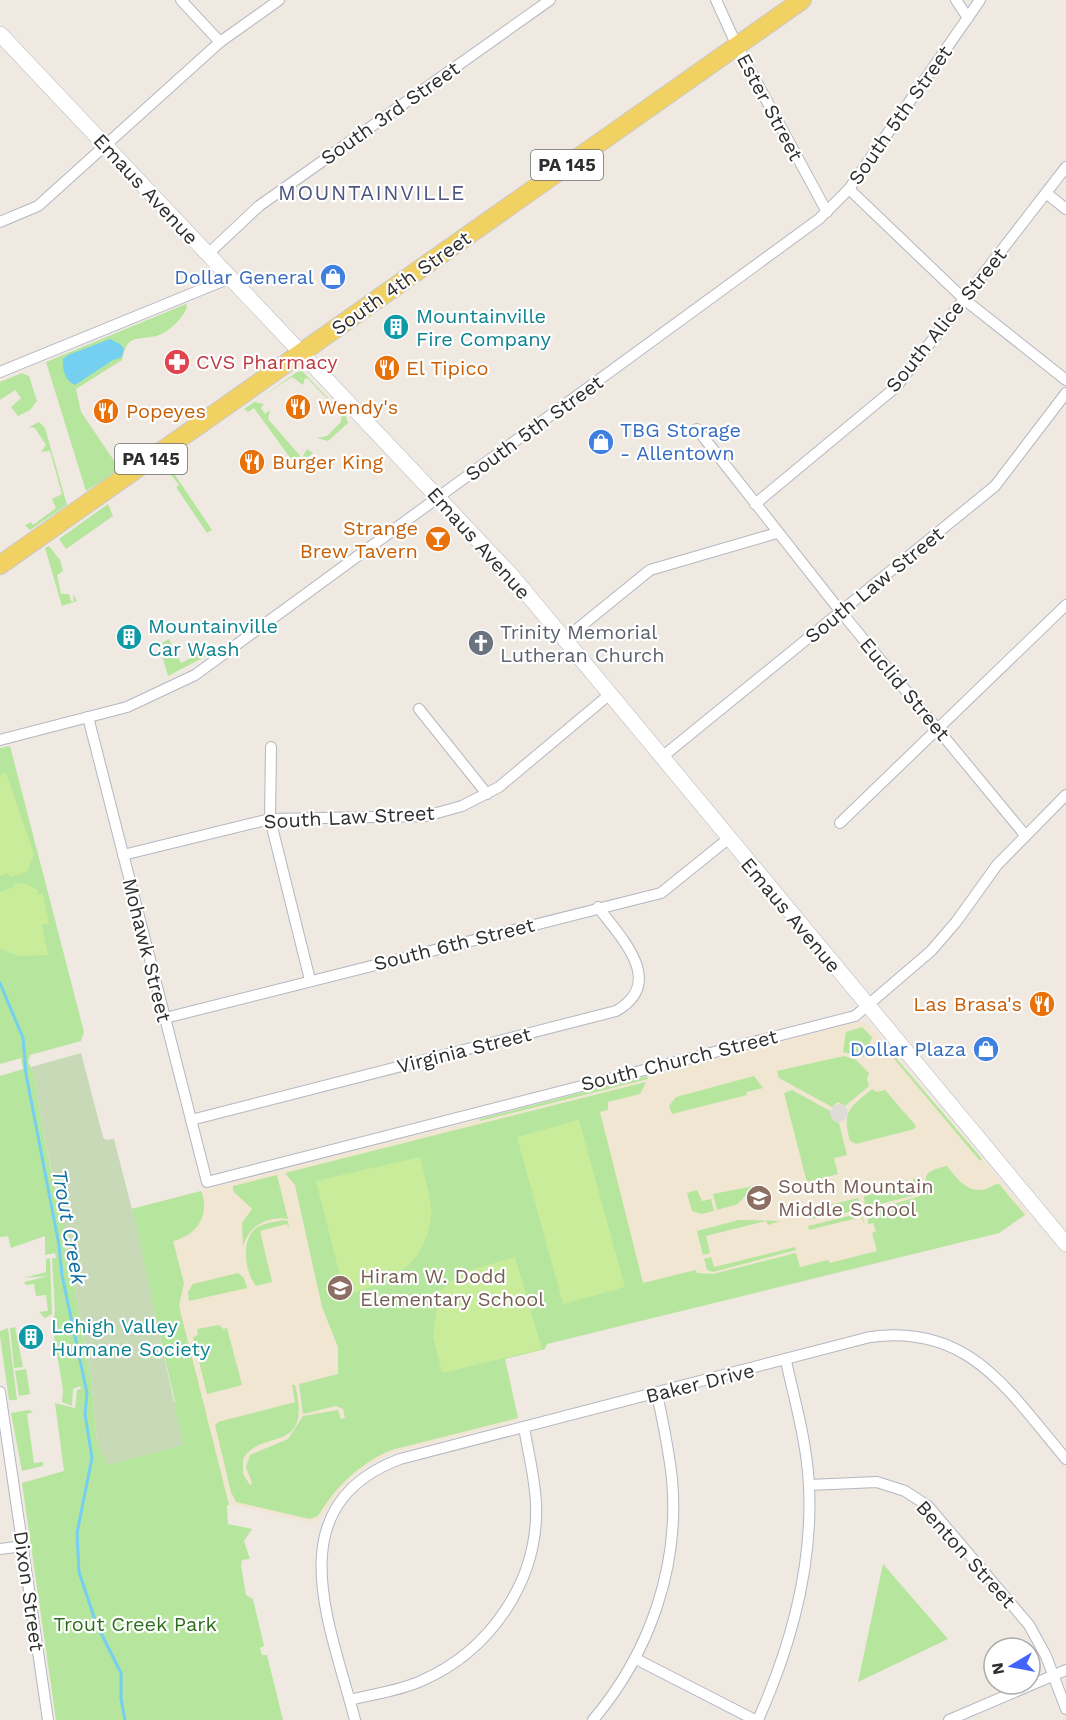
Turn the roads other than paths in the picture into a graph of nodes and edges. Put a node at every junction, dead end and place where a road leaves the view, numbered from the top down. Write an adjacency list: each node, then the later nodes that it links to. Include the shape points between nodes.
1 (181, 0): 10 (street)
2 (279, 0): 10 (street)
3 (550, 0): 19 (street, South 3rd Street, via 259,206)
4 (716, 0): 11 (street, Ester Street)
5 (802, 0): 11 (main road, South 4th Street / PA 145)
6 (956, 0): 8 (street)
7 (980, 0): 8 (street, South 5th Street)
8 (968, 18): 14 (street, South 5th Street)
9 (0, 34): 12 (main road, Emaus Avenue)
10 (220, 42): 12 (street)
11 (737, 46): 17 (street, Ester Street); 22 (main road, South 4th Street / PA 145)
12 (106, 147): 18 (street, via 38,206); 19 (main road, Emaus Avenue)
13 (1066, 167): 15 (street, South Alice Street)
14 (849, 189): 17 (street, South 5th Street); 21 (street)
15 (1046, 193): 16 (street); 21 (street, South Alice Street)
16 (1066, 209)
17 (827, 212): 27 (street, South 5th Street)
18 (0, 222)
19 (208, 254): 20 (main road, Emaus Avenue)
20 (230, 278): 22 (main road, Emaus Avenue); 23 (street)
21 (965, 300): 24 (street); 28 (street, South Alice Street, via 896,387)
22 (302, 352): 27 (main road, Emaus Avenue); 30 (main road, South 4th Street / PA 145)
23 (0, 372)
24 (1066, 380)
25 (1066, 393): 32 (street, South Law Street, via 995,486)
26 (697, 429): 28 (street, Euclid Street)
27 (438, 498): 33 (main road, Emaus Avenue); 36 (street, South 5th Street, via 195,675 138,703)
28 (755, 504): 29 (street, Euclid Street)
29 (777, 533): 32 (street, Euclid Street); 33 (street, via 650,570)
30 (0, 565)
31 (1066, 604): 37 (street)
32 (841, 612): 37 (street, Euclid Street); 40 (street, South Law Street)
33 (565, 639): 34 (main road, Emaus Avenue)
34 (610, 693): 40 (main road, Emaus Avenue); 41 (street, South Law Street)
35 (419, 709): 41 (street)
36 (88, 717): 38 (street, South 5th Street); 47 (street, Mohawk Street)
37 (938, 728): 44 (street); 45 (street, Euclid Street)
38 (0, 740)
39 (271, 747): 43 (street)
40 (662, 758): 46 (main road, Emaus Avenue)
41 (487, 794): 43 (street, South Law Street, via 444,812 408,818)
42 (1066, 795): 45 (street, South Church Street)
43 (270, 819): 47 (street, South Law Street); 49 (street)
44 (840, 823)
45 (1025, 835): 50 (street, South Church Street, via 980,885 938,945)
46 (728, 839): 48 (street, South 6th Street, via 661,893); 50 (main road, Emaus Avenue)
47 (123, 855): 51 (street, Mohawk Street)
48 (598, 907): 49 (street, South 6th Street); 52 (street, Virginia Street, via 632,953 639,972 633,997 616,1011)
49 (310, 980): 51 (street, South 6th Street)
50 (866, 1006): 53 (street, South Church Street, via 855,1016); 54 (main road, Emaus Avenue)
51 (165, 1018): 52 (street, Mohawk Street)
52 (191, 1120): 53 (street, Mohawk Street)
53 (207, 1182)
54 (1066, 1244)
55 (786, 1361): 57 (street, Baker Drive); 59 (street, Baker Drive, via 889,1334 943,1341 987,1367); 60 (street, via 799,1413)
56 (0, 1392): 61 (street, Dixon Street)
57 (657, 1394): 58 (street, Baker Drive); 63 (street, via 672,1481 672,1527 660,1595)
58 (524, 1427): 66 (street, via 536,1524 522,1580 504,1613 479,1643 444,1670 402,1688); 66 (street, Baker Drive, via 379,1468 348,1492 336,1508 323,1536 322,1590)
59 (1066, 1459)
60 (809, 1485): 65 (street, Benton Street, via 877,1482 905,1491 922,1502 1029,1625); 71 (street, via 808,1539 800,1599 782,1661)
61 (23, 1546): 62 (street); 68 (street, Dixon Street)
62 (0, 1550)
63 (636, 1659): 70 (street); 71 (street)
64 (1066, 1670): 65 (street)
65 (1053, 1676): 67 (street, Benton Street); 72 (street)
66 (350, 1700): 69 (street)
67 (1066, 1709)
68 (48, 1720)
69 (355, 1720)
70 (593, 1720)
71 (757, 1720)
72 (949, 1720)

